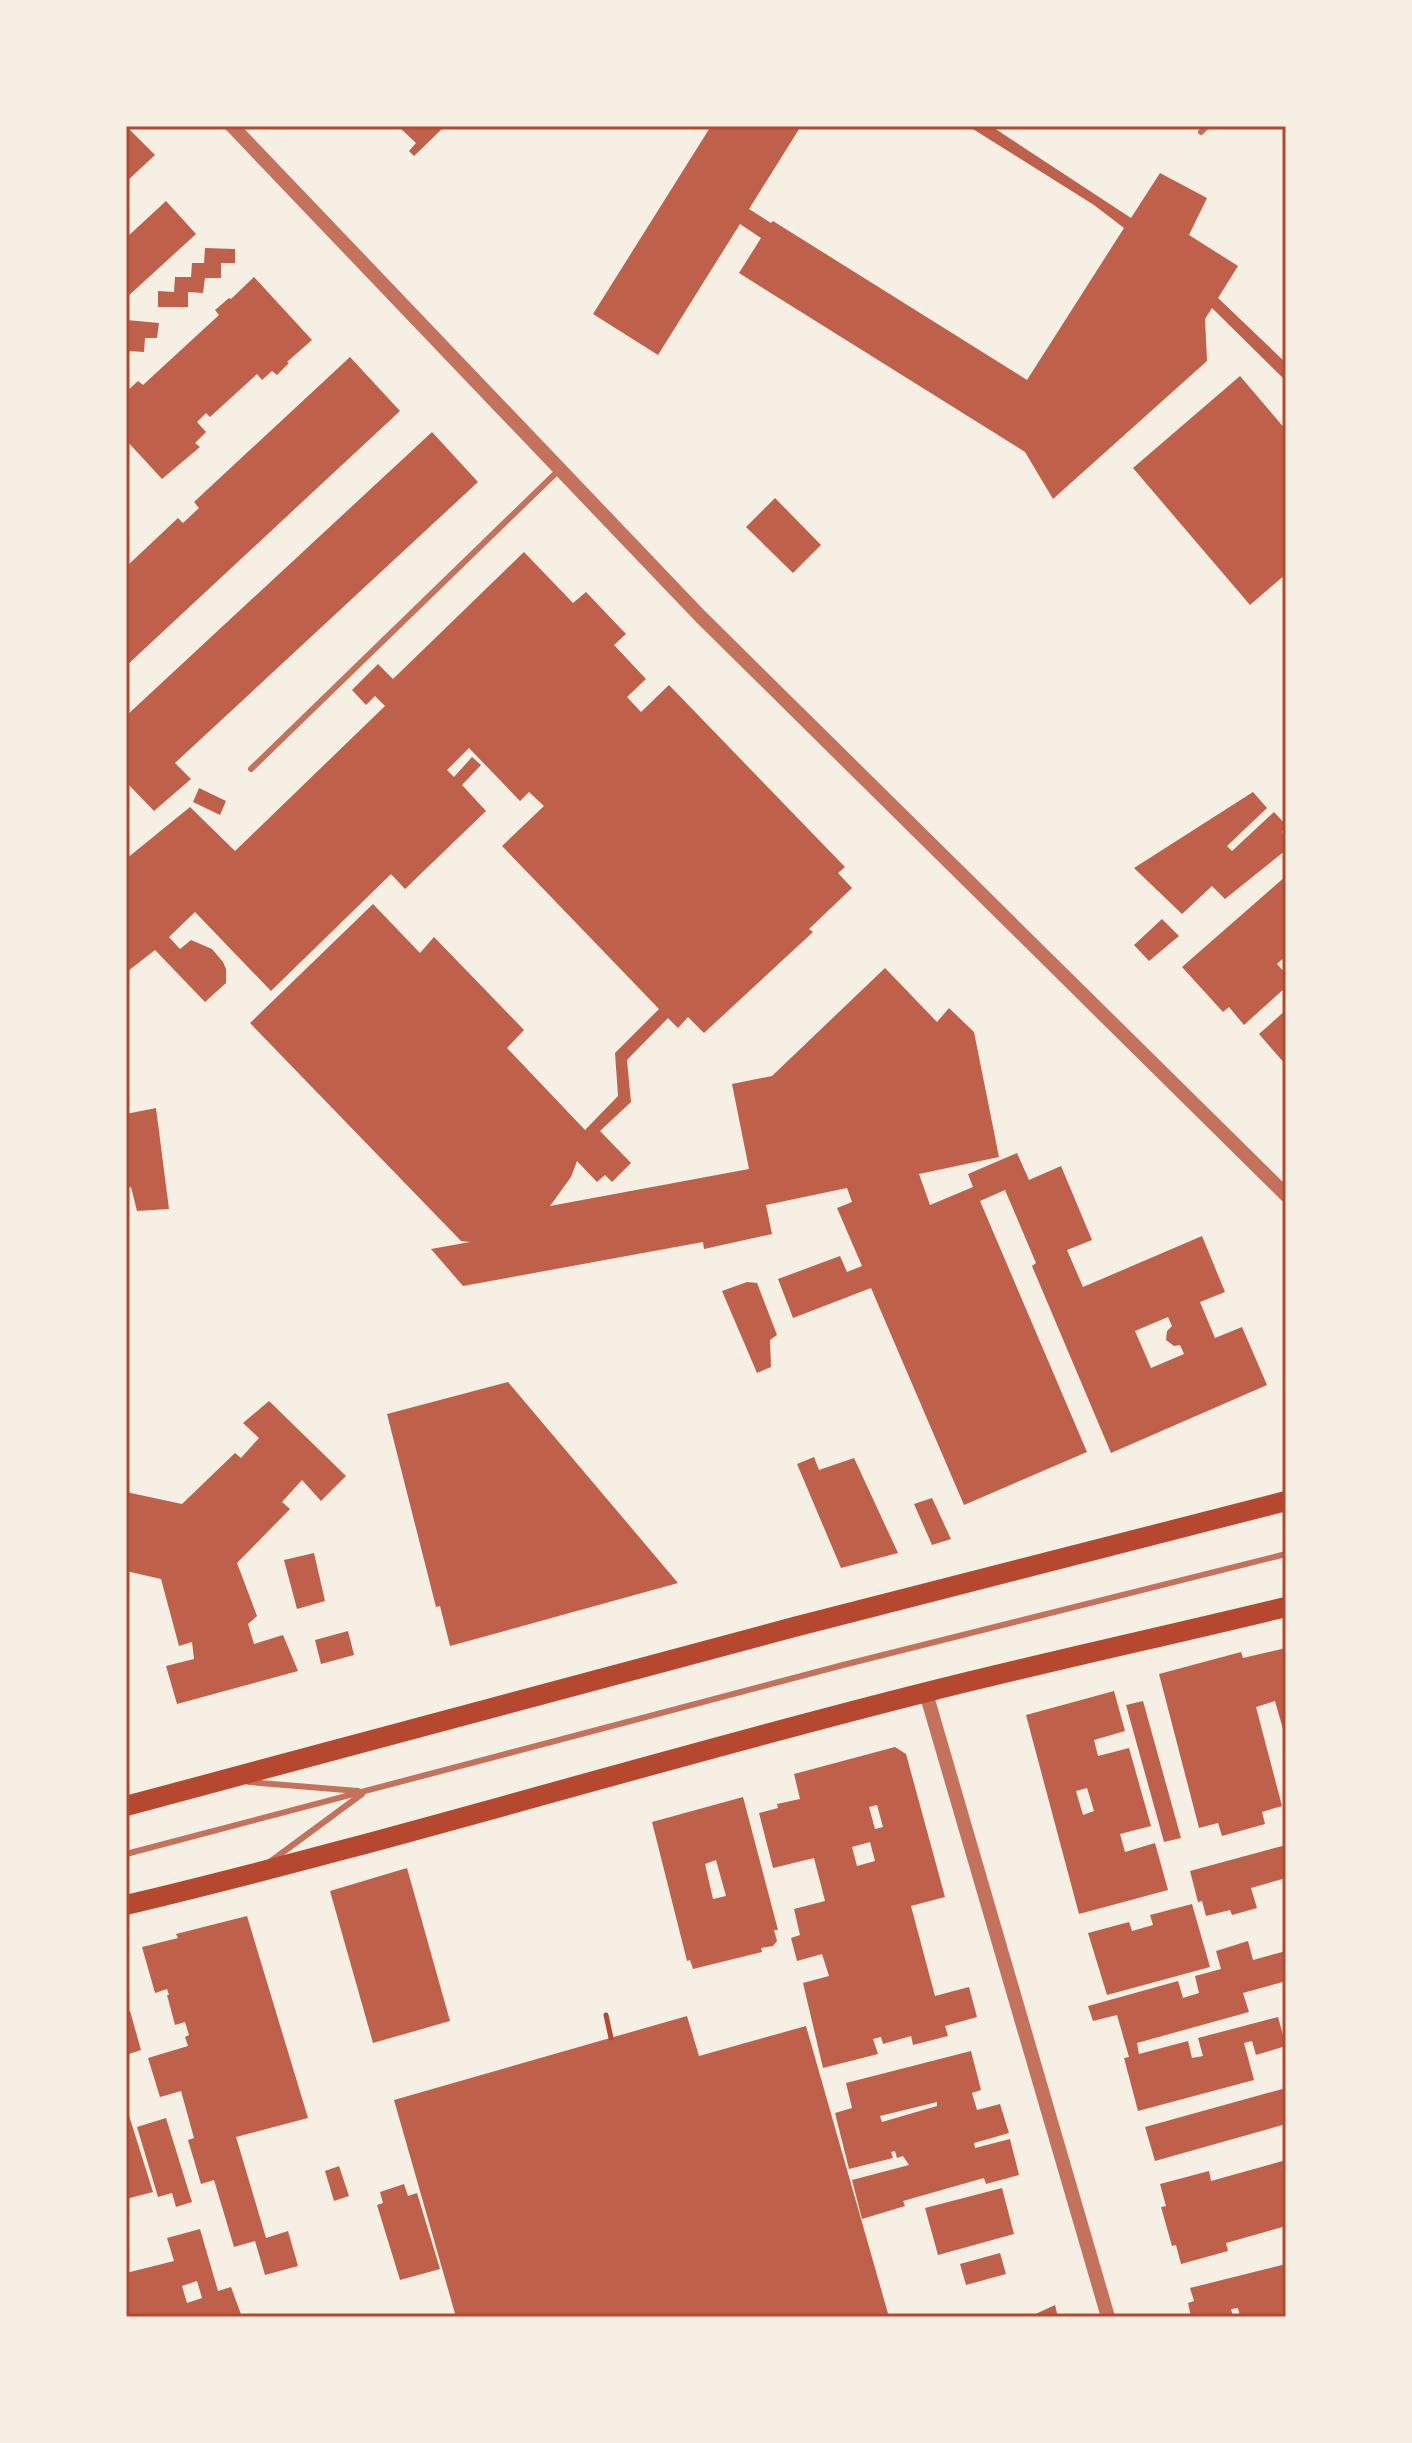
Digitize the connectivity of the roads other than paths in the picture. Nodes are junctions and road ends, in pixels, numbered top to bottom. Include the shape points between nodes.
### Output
1 (232, 126) edge
2 (1207, 126) edge
3 (1201, 132) dead end
4 (560, 469) junction
5 (251, 769) dead end
6 (1286, 1195) edge
7 (1286, 1501) edge
8 (1286, 1554) edge
9 (1286, 1607) edge
10 (926, 1693) junction
11 (229, 1780) junction
12 (365, 1792) junction
13 (126, 1806) edge
14 (126, 1854) edge
15 (252, 1875) junction
16 (126, 1905) edge
17 (1108, 2317) edge

1 - 4 street
2 - 3 lane
4 - 5 lane
4 - 6 street via 700,616
7 - 11 main road
8 - 12 lane
9 - 10 main road
10 - 15 main road
10 - 17 street
11 - 12 lane
11 - 13 main road
12 - 14 lane
12 - 15 lane
15 - 16 main road

